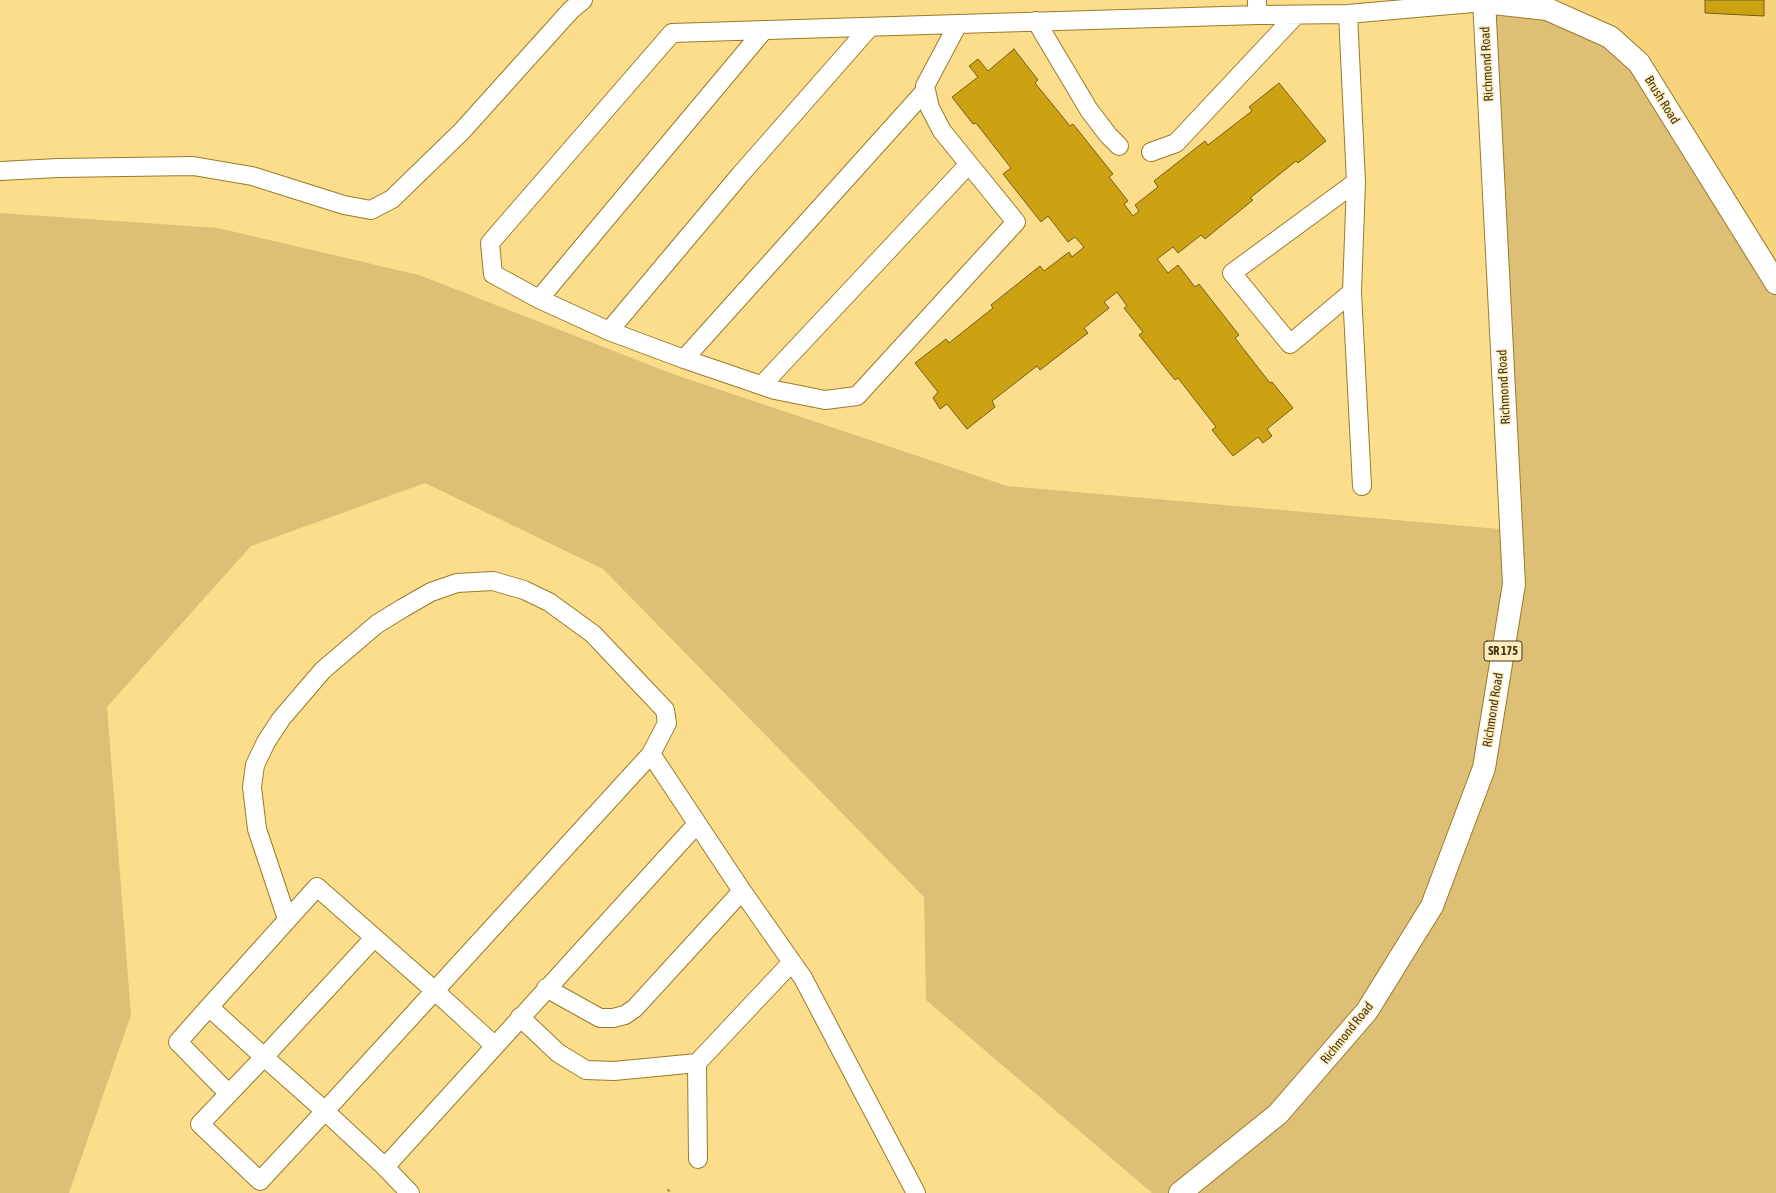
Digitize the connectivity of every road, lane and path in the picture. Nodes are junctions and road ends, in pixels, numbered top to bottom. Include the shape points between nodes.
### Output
1 (583, 0) edge
2 (1484, 1) edge
3 (1257, 8) edge
4 (1348, 14) junction
5 (1296, 15) junction
6 (1036, 21) junction
7 (958, 24) junction
8 (870, 27) junction
9 (764, 30) junction
10 (926, 90) junction
11 (1119, 146) dead end
12 (1151, 152) dead end
13 (969, 164) junction
14 (0, 171) edge
15 (1356, 182) junction
16 (1776, 283) edge
17 (1352, 292) junction
18 (539, 299) junction
19 (609, 331) junction
20 (684, 359) junction
21 (762, 385) junction
22 (1362, 486) dead end
23 (651, 754) junction
24 (697, 824) junction
25 (742, 891) junction
26 (287, 919) junction
27 (374, 938) junction
28 (792, 962) junction
29 (546, 988) junction
30 (435, 991) junction
31 (209, 1007) junction
32 (520, 1016) junction
33 (495, 1046) junction
34 (264, 1057) junction
35 (698, 1062) junction
36 (229, 1094) junction
37 (325, 1111) junction
38 (698, 1159) dead end
39 (385, 1167) junction
40 (668, 1189) dead end
41 (410, 1193) edge
42 (670, 1193) edge
43 (916, 1193) edge
44 (1180, 1193) edge

1 - 14 lane via 571,10 462,132 392,199 371,210 252,176 193,166
2 - 4 lane
2 - 16 main road, Brush Road via 1547,9 1610,37 1639,63
2 - 44 main road, Richmond Road / SR 175 via 1514,584 1484,768 1432,906 1367,1011 1278,1114
3 - 5 lane
3 - 6 lane
4 - 5 lane
4 - 15 lane
5 - 12 lane via 1176,143
6 - 7 lane
6 - 11 lane via 1089,110
7 - 8 lane
7 - 10 lane via 925,86
8 - 9 lane
8 - 19 lane via 740,175
9 - 18 lane
9 - 18 lane via 672,33 490,243 493,274
10 - 13 lane via 930,108 942,131
10 - 20 lane
13 - 21 lane
13 - 21 lane via 1016,222 857,396 825,400
15 - 17 lane
15 - 17 lane via 1232,273 1290,344
17 - 22 lane
18 - 19 lane
19 - 20 lane
20 - 21 lane
23 - 24 lane
23 - 26 lane via 667,723 665,710 593,634 549,602 524,590 494,581 457,582 431,592 376,624 323,670 281,719 255,765 252,787 257,829
23 - 30 lane
24 - 25 lane
24 - 29 lane
25 - 28 lane
25 - 29 lane via 635,1008 625,1015 600,1018
26 - 27 lane via 317,887
26 - 31 lane
27 - 30 lane
27 - 34 lane
28 - 35 lane
28 - 43 lane via 803,978
29 - 32 lane
30 - 33 lane
30 - 37 lane
31 - 34 lane
31 - 36 lane via 178,1042
32 - 33 lane
32 - 35 lane via 558,1053 586,1070 614,1071
33 - 39 lane
34 - 36 lane
34 - 37 lane
35 - 38 lane
36 - 37 lane via 200,1124 260,1181
37 - 39 lane
39 - 41 lane
40 - 42 path

